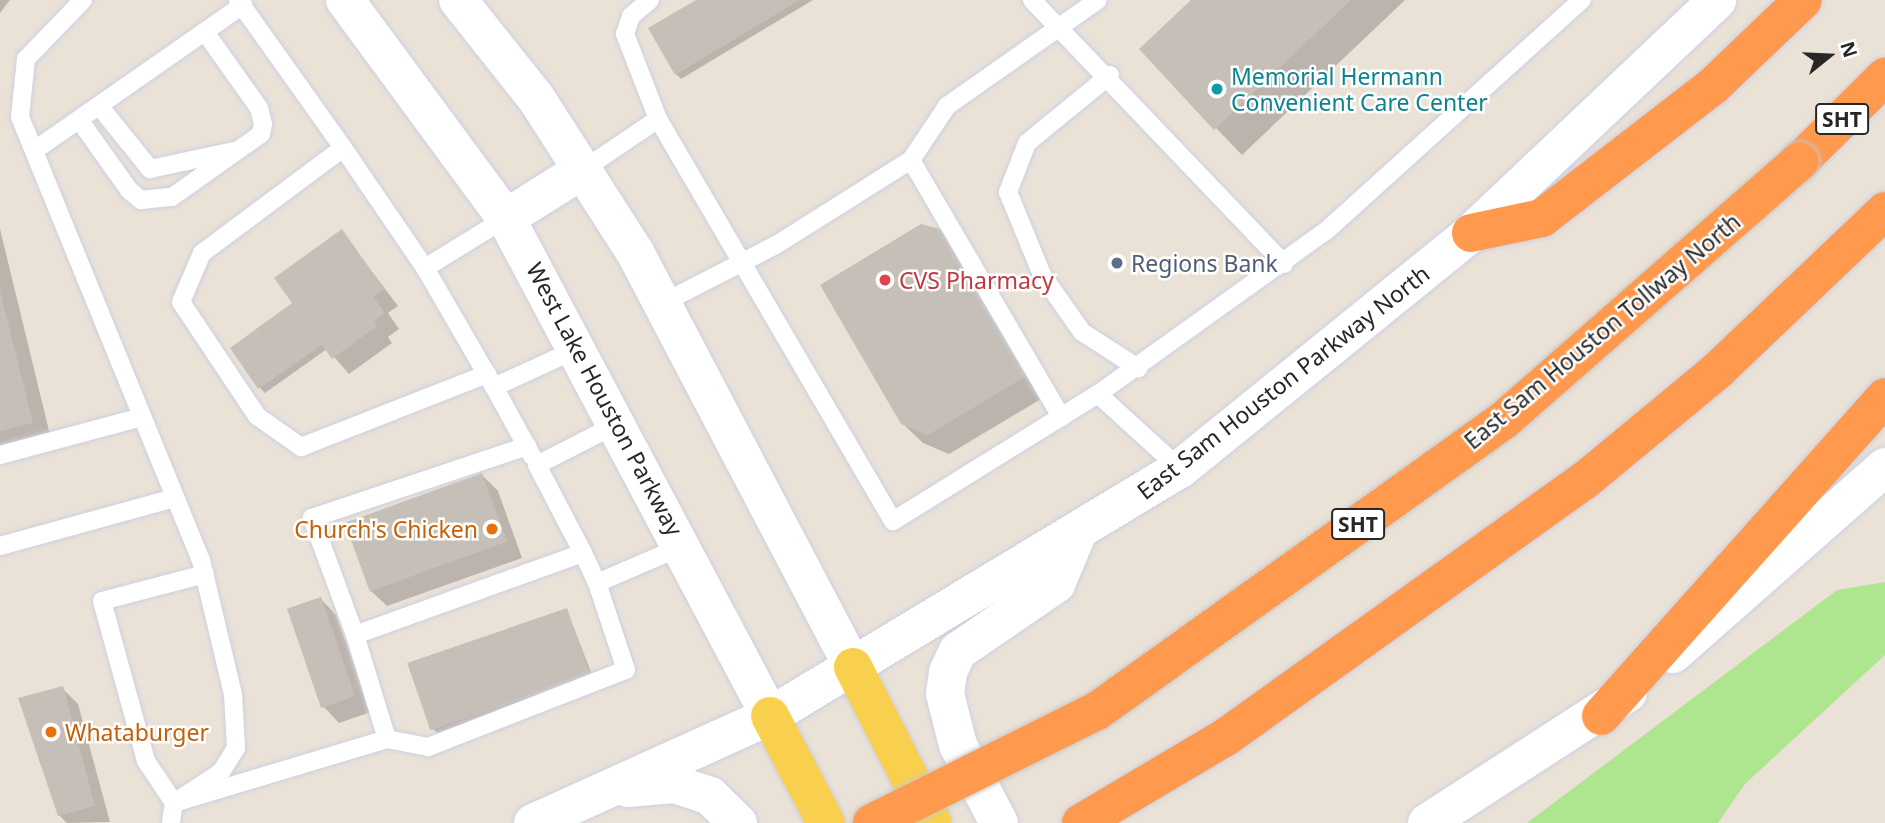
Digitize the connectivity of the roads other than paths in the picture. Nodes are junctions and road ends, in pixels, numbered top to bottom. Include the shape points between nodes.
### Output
1 (83, 0) edge
2 (345, 0) edge
3 (458, 0) edge
4 (650, 0) edge
5 (1032, 0) edge
6 (1098, 0) edge
7 (1582, 0) edge
8 (1717, 0) edge
9 (1803, 0) edge
10 (240, 3) edge
11 (1064, 26) junction
12 (205, 32) junction
13 (1110, 75) junction
14 (1885, 77) edge
15 (100, 107) junction
16 (658, 119) junction
17 (80, 121) junction
18 (343, 148) junction
19 (35, 150) junction
20 (236, 151) junction
21 (911, 160) junction
22 (583, 169) junction
23 (506, 218) junction
24 (1874, 222) edge
25 (1471, 233) junction
26 (740, 261) junction
27 (1284, 264) junction
28 (425, 268) junction
29 (661, 304) junction
30 (580, 347) junction
31 (1138, 368) junction
32 (490, 381) junction
33 (1098, 394) junction
34 (1885, 397) edge
35 (142, 417) junction
36 (1061, 417) junction
37 (620, 423) junction
38 (527, 446) junction
39 (0, 455) edge
40 (537, 465) junction
41 (1885, 467) edge
42 (1180, 468) junction
43 (174, 498) junction
44 (1078, 532) junction
45 (0, 546) edge
46 (683, 546) junction
47 (583, 553) junction
48 (205, 574) junction
49 (597, 583) junction
50 (355, 635) junction
51 (853, 667) junction
52 (771, 716) junction
53 (1601, 716) junction
54 (387, 738) junction
55 (605, 790) junction
56 (174, 803) junction
57 (171, 823) edge
58 (533, 823) edge
59 (738, 823) edge
60 (826, 823) edge
61 (872, 823) edge
62 (933, 823) edge
63 (999, 823) edge
64 (1081, 823) edge
65 (1427, 823) edge

1 - 19 lane via 26,59 20,117
2 - 23 main road, West Lake Houston Parkway
3 - 22 main road
4 - 16 lane via 631,16 625,34
5 - 11 lane
6 - 11 lane
7 - 27 lane via 1405,165
8 - 25 main road, East Sam Houston Parkway North
9 - 25 highway via 1713,86 1542,218
10 - 12 lane
10 - 18 lane
11 - 13 lane
11 - 21 lane via 947,106
12 - 15 lane
12 - 20 lane via 262,117 261,134
13 - 27 lane
13 - 31 lane via 1027,143 1008,192 1042,275 1082,332
14 - 61 highway, East Sam Houston Tollway North / SHT, bridge via 1800,161 1504,420 1097,711
15 - 17 lane
15 - 20 lane via 150,169 166,170 199,153
16 - 22 lane
16 - 26 lane
17 - 19 lane
17 - 20 lane via 141,200 172,197
18 - 28 lane
18 - 32 lane via 202,253 181,302 257,416 301,447
19 - 35 lane
21 - 26 lane
21 - 36 lane
22 - 23 main road
22 - 29 main road
23 - 28 lane
23 - 30 main road, West Lake Houston Parkway
24 - 64 highway via 1717,371 1584,481 1226,737
25 - 42 main road, East Sam Houston Parkway North
26 - 29 lane
26 - 36 lane via 893,521
27 - 31 lane
28 - 32 lane
29 - 51 main road
30 - 32 lane
30 - 37 main road, West Lake Houston Parkway
31 - 33 lane
32 - 38 lane
33 - 36 lane
33 - 42 lane
34 - 53 highway
35 - 39 lane
35 - 43 lane
37 - 40 lane
37 - 46 main road, West Lake Houston Parkway
38 - 40 lane
38 - 50 lane via 312,518
40 - 47 lane
41 - 53 main road
42 - 44 main road, East Sam Houston Parkway North
43 - 45 lane
43 - 48 lane
44 - 51 main road, East Sam Houston Parkway North
44 - 63 main road via 1056,584 958,651 948,672 945,694 958,745
46 - 49 lane
46 - 52 main road, West Lake Houston Parkway
47 - 49 lane
47 - 50 lane
48 - 56 lane via 233,694 236,748 221,772
48 - 56 lane via 102,601 146,761
49 - 54 lane via 626,670 428,747
50 - 54 lane
51 - 52 main road, East Sam Houston Parkway North
51 - 62 main road
52 - 55 main road, East Sam Houston Parkway North
52 - 60 main road, West Lake Houston Parkway
53 - 65 main road
54 - 56 lane
55 - 58 main road, East Sam Houston Parkway North
55 - 59 main road via 674,784 710,796
56 - 57 lane

